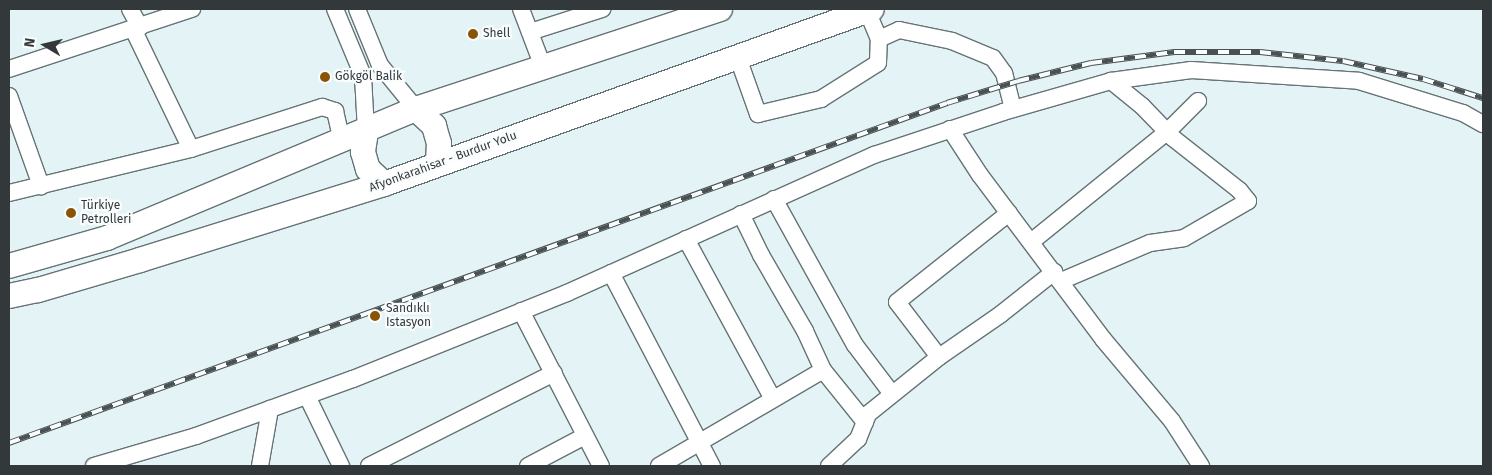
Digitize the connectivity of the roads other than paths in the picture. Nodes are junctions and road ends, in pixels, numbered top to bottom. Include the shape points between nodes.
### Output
1 (130, 9) edge
2 (192, 9) edge
3 (335, 9) edge
4 (356, 9) edge
5 (521, 9) edge
6 (602, 9) edge
7 (720, 9) edge
8 (869, 10) edge
9 (137, 28) junction
10 (530, 32) junction
11 (879, 39) junction
12 (543, 67) junction
13 (9, 69) edge
14 (742, 69) dead end
15 (1111, 81) junction
16 (9, 96) edge
17 (1198, 101) dead end
18 (1013, 109) junction
19 (416, 110) junction
20 (1483, 124) edge
21 (950, 129) junction
22 (366, 132) junction
23 (1167, 132) junction
24 (342, 141) junction
25 (191, 149) junction
26 (438, 164) junction
27 (384, 184) junction
28 (41, 186) junction
29 (9, 193) edge
30 (774, 199) junction
31 (1009, 213) junction
32 (741, 214) junction
33 (686, 238) junction
34 (1032, 242) junction
35 (9, 266) edge
36 (611, 273) junction
37 (1057, 276) junction
38 (9, 296) edge
39 (521, 312) junction
40 (939, 357) junction
41 (823, 370) junction
42 (554, 373) junction
43 (892, 394) junction
44 (307, 396) junction
45 (773, 399) junction
46 (270, 409) junction
47 (865, 422) junction
48 (586, 436) junction
49 (699, 443) junction
50 (94, 466) edge
51 (260, 466) edge
52 (341, 466) edge
53 (369, 466) edge
54 (528, 466) edge
55 (601, 466) edge
56 (659, 466) edge
57 (712, 466) edge
58 (829, 466) edge
59 (1202, 466) edge

1 - 9 street
2 - 9 street
3 - 22 street via 363,76
4 - 19 street via 380,65
5 - 10 street
6 - 10 street
7 - 12 highway
8 - 11 street
8 - 26 highway, Afyonkarahisar - Burdur Yolu
9 - 13 street
9 - 25 street
10 - 12 street
11 - 14 street via 878,63 821,99 783,109 758,114
11 - 18 street via 899,30 952,41 993,58 1004,73
12 - 19 highway
15 - 18 street
15 - 20 street via 1191,70 1359,81 1463,113
15 - 23 street
16 - 28 street
17 - 23 street
18 - 21 street
19 - 22 highway
19 - 26 highway via 434,126 439,143
21 - 30 street via 874,154
21 - 31 street
22 - 24 highway
22 - 27 highway via 364,152 368,169
23 - 34 street
23 - 37 street via 1248,200 1184,238 1150,243
24 - 25 street via 335,111 322,107
24 - 35 highway via 106,238
25 - 28 street
26 - 27 highway, Afyonkarahisar - Burdur Yolu
27 - 38 highway, Afyonkarahisar - Burdur Yolu via 140,260
28 - 29 street
30 - 32 street
30 - 43 street via 855,344
31 - 34 street
31 - 40 street via 897,302
32 - 33 street
32 - 41 street
33 - 36 street
33 - 45 street
34 - 37 street
36 - 39 street
36 - 49 street
37 - 40 street
37 - 59 street via 1103,339 1172,421
39 - 42 street
39 - 44 street
40 - 43 street
41 - 45 street
41 - 47 street
42 - 48 street
42 - 53 street
43 - 47 street via 868,414
44 - 46 street
44 - 52 street
45 - 49 street
46 - 50 street via 196,436
46 - 51 street
47 - 58 street via 858,438
48 - 54 street
48 - 55 street
49 - 56 street
49 - 57 street

